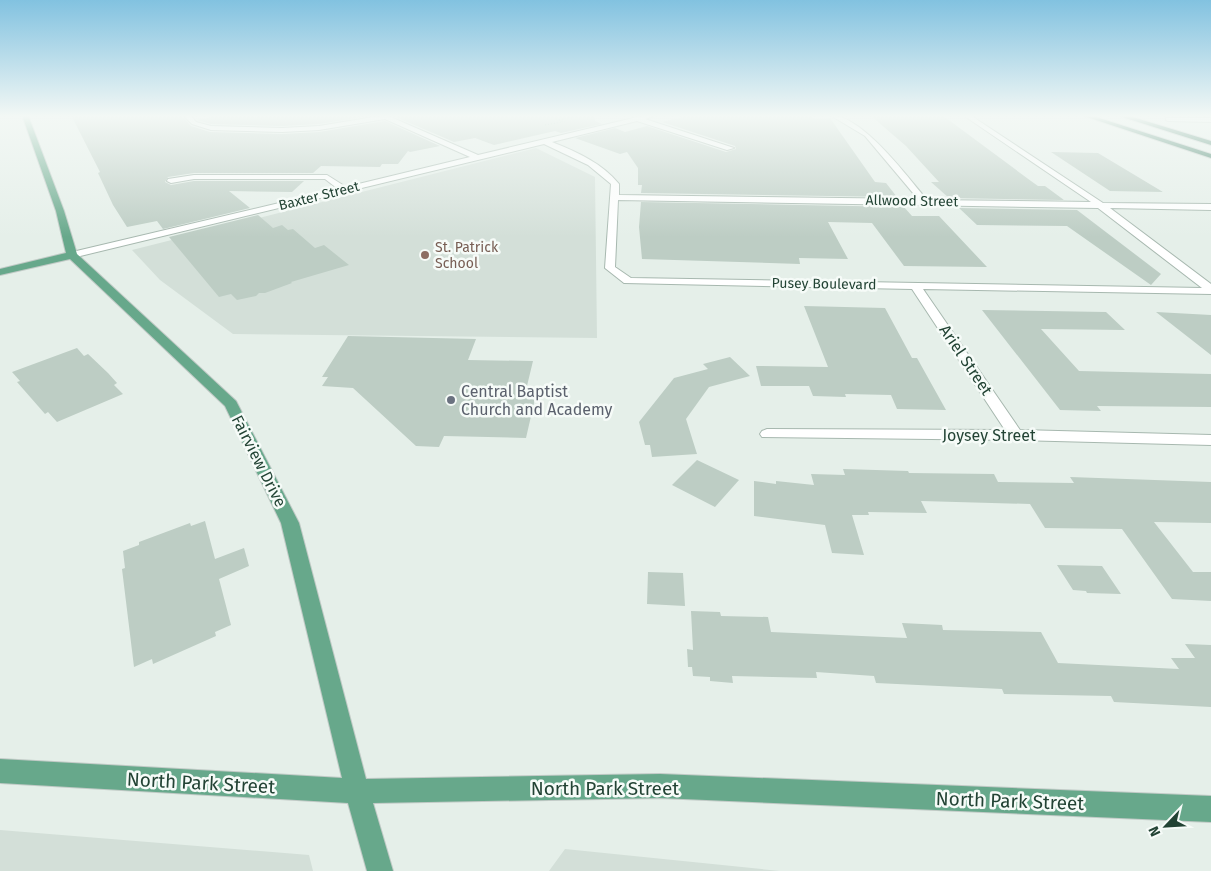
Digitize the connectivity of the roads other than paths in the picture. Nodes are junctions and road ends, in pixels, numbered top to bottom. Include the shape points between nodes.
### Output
1 (40, 156) edge
2 (474, 156) edge
3 (488, 156) edge
4 (581, 156) edge
5 (885, 156) edge
6 (1027, 156) edge
7 (479, 158) junction
8 (171, 180) dead end
9 (345, 190) junction
10 (614, 197) junction
11 (924, 201) junction
12 (1099, 204) junction
13 (1211, 207) edge
14 (72, 255) junction
15 (0, 272) edge
16 (916, 286) junction
17 (1211, 290) edge
18 (766, 434) dead end
19 (1016, 435) junction
20 (1211, 440) edge
21 (0, 771) edge
22 (357, 791) junction
23 (1211, 809) edge
24 (380, 871) edge

1 - 14 main road
2 - 7 street
3 - 7 street, Baxter Street
4 - 10 street, Pusey Boulevard via 595,164 615,184
5 - 11 street
6 - 12 street, Pusey Boulevard
7 - 9 street, Baxter Street
8 - 9 street via 194,177 327,178
9 - 14 street, Baxter Street
10 - 11 street, Allwood Street
10 - 16 street, Pusey Boulevard via 610,268 628,281
11 - 12 street, Allwood Street
12 - 13 street, Allwood Street
12 - 17 street, Pusey Boulevard
14 - 15 main road
14 - 22 main road, Fairview Drive via 231,404 290,523
16 - 17 street, Pusey Boulevard
16 - 19 street, Ariel Street
18 - 19 street, Joysey Street
19 - 20 street, Joysey Street
21 - 22 main road, North Park Street
22 - 23 main road, North Park Street via 660,786
22 - 24 main road, Fairview Drive

